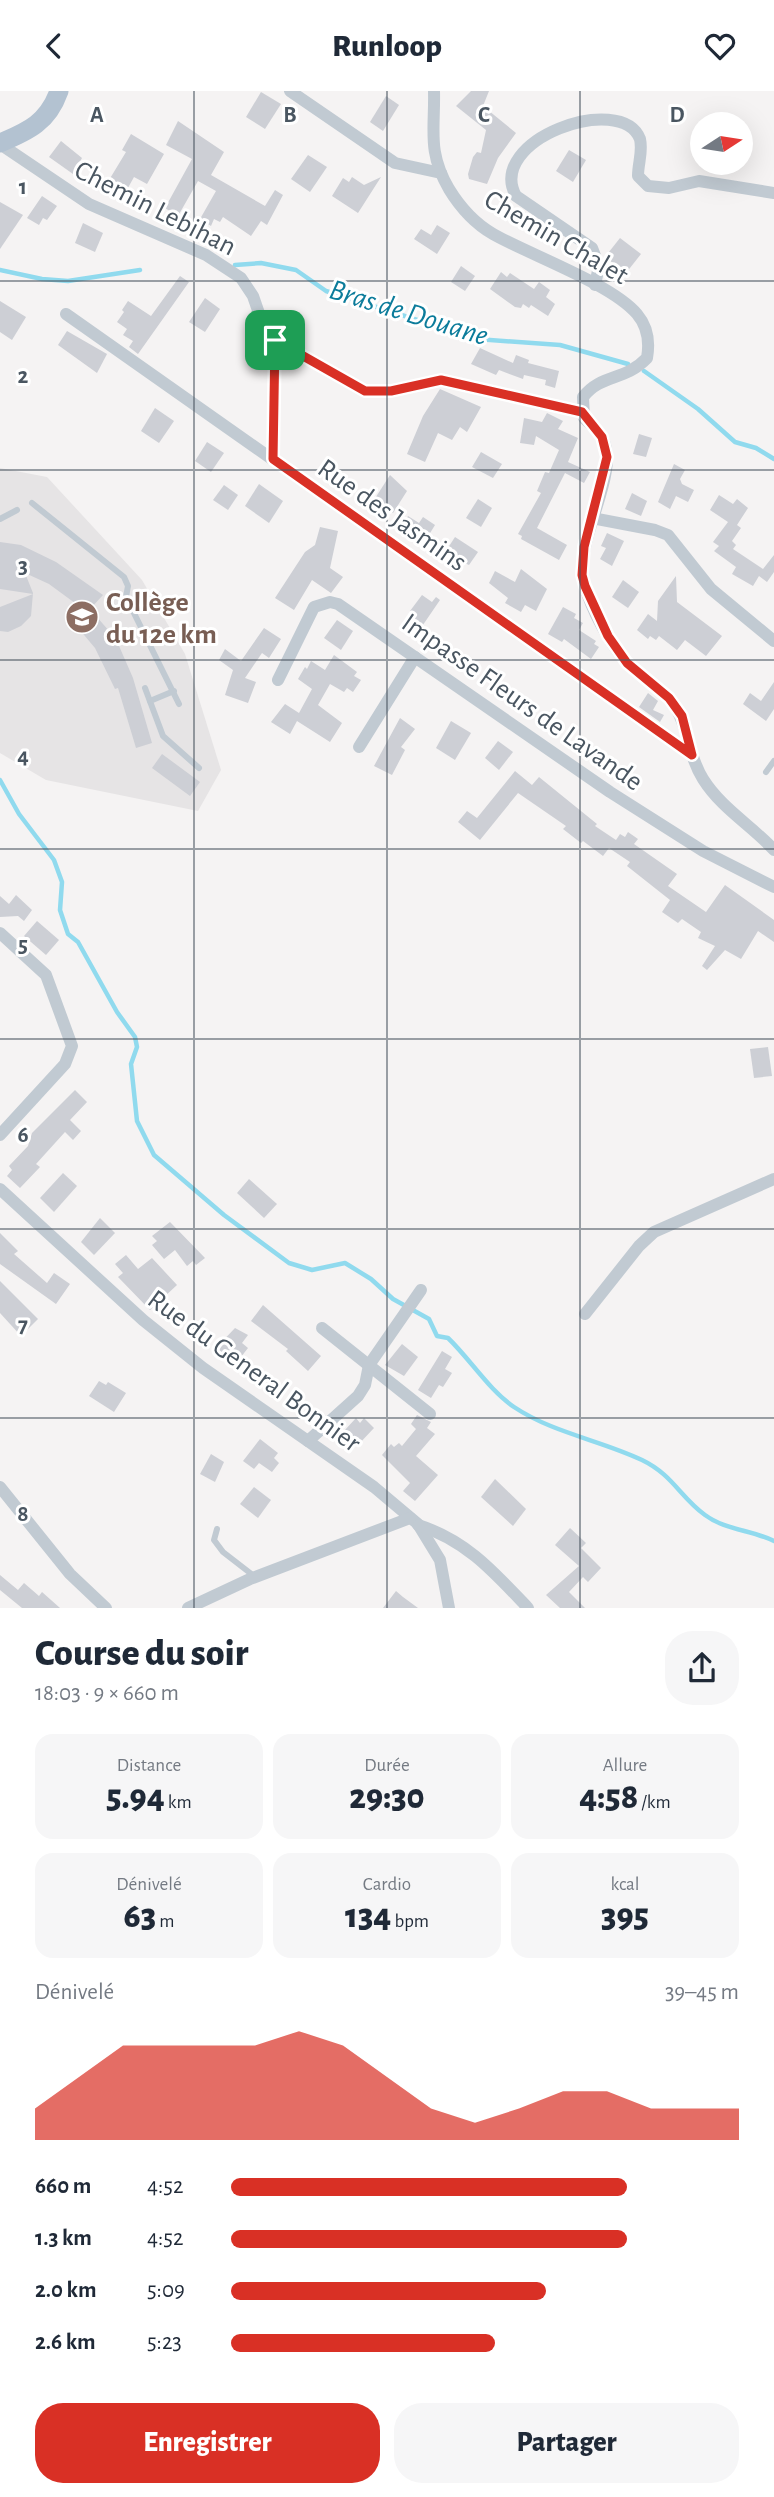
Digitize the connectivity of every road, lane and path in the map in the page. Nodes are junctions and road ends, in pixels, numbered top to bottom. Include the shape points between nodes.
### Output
1 (59, 91) edge
2 (290, 91) edge
3 (433, 91) edge
4 (628, 110) dead end
5 (540, 125) dead end
6 (0, 143) edge
7 (441, 173) junction
8 (774, 193) edge
9 (595, 285) junction
10 (66, 314) dead end
11 (275, 340) junction
12 (582, 412) junction
13 (273, 459) junction
14 (32, 503) dead end
15 (17, 510) dead end
16 (592, 518) junction
17 (0, 519) edge
18 (774, 641) edge
19 (415, 657) junction
20 (278, 680) dead end
21 (145, 688) dead end
22 (174, 691) junction
23 (150, 701) junction
24 (180, 704) dead end
25 (359, 747) dead end
26 (692, 755) junction
27 (774, 761) edge
28 (199, 768) dead end
29 (766, 772) dead end
30 (774, 850) edge
31 (774, 887) edge
32 (0, 933) edge
33 (0, 1135) edge
34 (774, 1179) edge
35 (0, 1189) edge
36 (418, 1295) dead end
37 (585, 1314) dead end
38 (322, 1328) dead end
39 (369, 1365) junction
40 (430, 1414) dead end
41 (308, 1441) junction
42 (0, 1487) edge
43 (414, 1521) junction
44 (217, 1529) dead end
45 (256, 1577) junction
46 (106, 1608) edge
47 (188, 1608) edge
48 (449, 1608) edge
49 (528, 1608) edge

1 - 6 main road via 43,121
2 - 7 street via 395,163
3 - 7 street, Chemin Chalet via 431,135
4 - 8 street via 640,141 638,176 643,184 669,188 699,181
5 - 9 street via 515,157 510,184 516,196 592,249 599,266
6 - 11 street, Chemin Lebihan via 89,204 206,255 241,278
7 - 9 street, Chemin Chalet via 466,214 491,233
9 - 12 street, Chemin Chalet via 622,299 637,314 647,330 649,345 647,358 634,372 590,388 583,397
10 - 13 street, Rue des Jasmins
11 - 12 street via 365,391 391,391 441,380
11 - 13 path
12 - 16 street via 602,437 607,457
13 - 26 street, Rue des Jasmins
14 - 22 lane via 124,577 126,597
15 - 17 lane
16 - 18 street via 668,535 711,589
16 - 26 street via 584,547 585,586 608,636 627,663 669,698 682,716
19 - 20 street, Impasse Fleurs de Lavande via 330,602 314,607
19 - 25 street
19 - 31 street, Impasse Fleurs de Lavande via 610,792 703,851
21 - 23 lane
22 - 23 lane
22 - 24 lane
23 - 28 lane via 163,736
26 - 30 street via 702,778 726,809
27 - 29 lane
32 - 33 street via 46,975 72,1046 65,1064
34 - 37 street via 654,1232
35 - 41 street, Rue du General Bonnier via 143,1321
36 - 39 street
38 - 39 street
39 - 40 street
39 - 41 street via 358,1396
41 - 43 street, Rue du General Bonnier
42 - 46 street via 70,1574
43 - 45 street
43 - 48 street, Rue du General Bonnier via 440,1560
43 - 49 street via 480,1557
44 - 45 lane via 214,1540 223,1552
45 - 47 street

